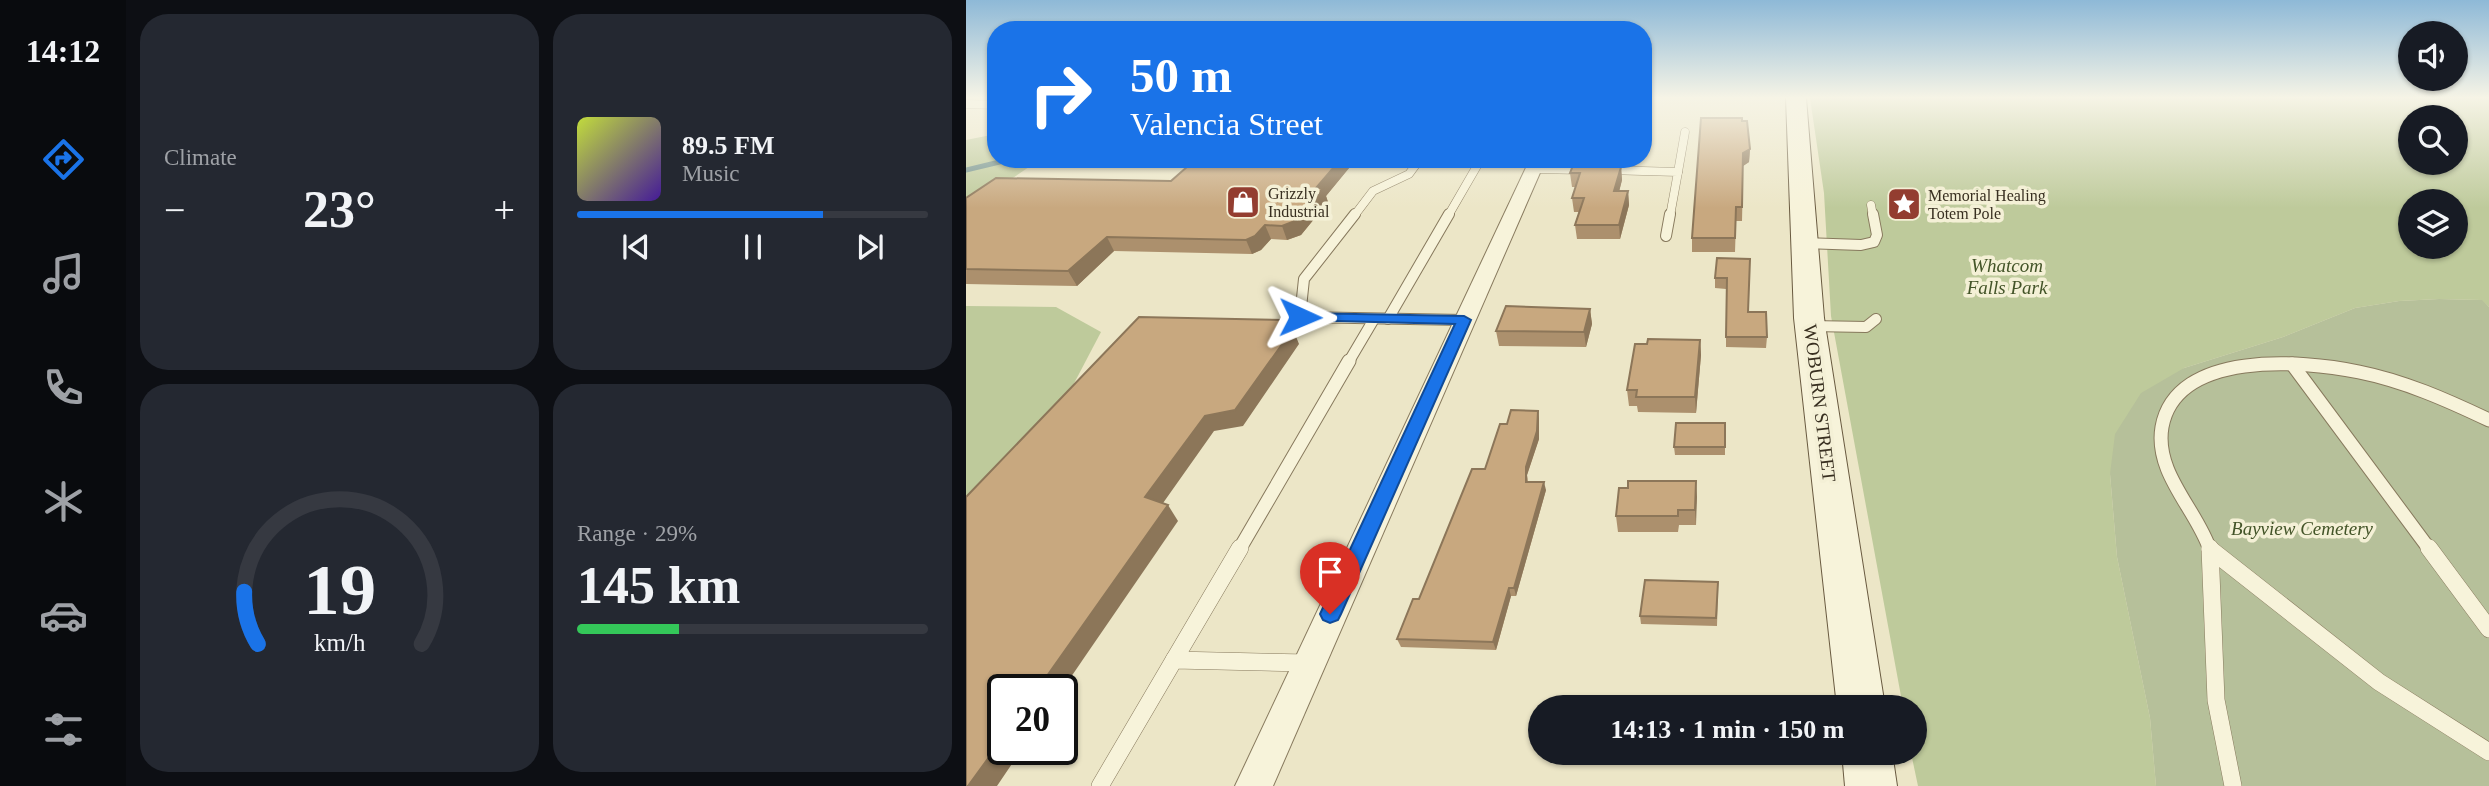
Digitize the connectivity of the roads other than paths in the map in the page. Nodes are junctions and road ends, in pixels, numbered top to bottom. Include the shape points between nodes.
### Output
1 (1685, 135) edge
2 (1798, 135) edge
3 (1413, 168) edge
4 (1474, 168) edge
5 (1533, 168) edge
6 (1606, 168) edge
7 (1678, 172) junction
8 (1871, 205) dead end
9 (1666, 236) dead end
10 (1804, 243) junction
11 (1381, 319) junction
12 (1876, 319) dead end
13 (1464, 320) junction
14 (1810, 326) junction
15 (2292, 364) junction
16 (2489, 420) edge
17 (2210, 548) junction
18 (2489, 629) edge
19 (1174, 660) junction
20 (1308, 663) junction
21 (1859, 695) edge
22 (2489, 752) edge
23 (1869, 765) edge
24 (1100, 786) edge
25 (1254, 786) edge
26 (1871, 786) edge
27 (2233, 786) edge

1 - 7 lane
2 - 10 street, WOBURN STREET
3 - 11 lane via 1373,191 1304,279 1300,317
4 - 11 lane
5 - 13 street
6 - 7 lane
7 - 9 lane
8 - 10 lane via 1877,235 1874,242
10 - 14 street, WOBURN STREET
11 - 13 lane
11 - 19 lane
12 - 14 lane via 1867,327
13 - 20 street
14 - 21 street, WOBURN STREET
15 - 16 lane via 2335,367 2384,378
15 - 17 lane via 2205,375 2177,393 2168,407 2162,427 2163,450
15 - 18 lane
17 - 22 lane via 2354,666 2402,701
17 - 27 lane via 2220,727
19 - 20 lane
19 - 24 lane
20 - 25 street
23 - 26 street

